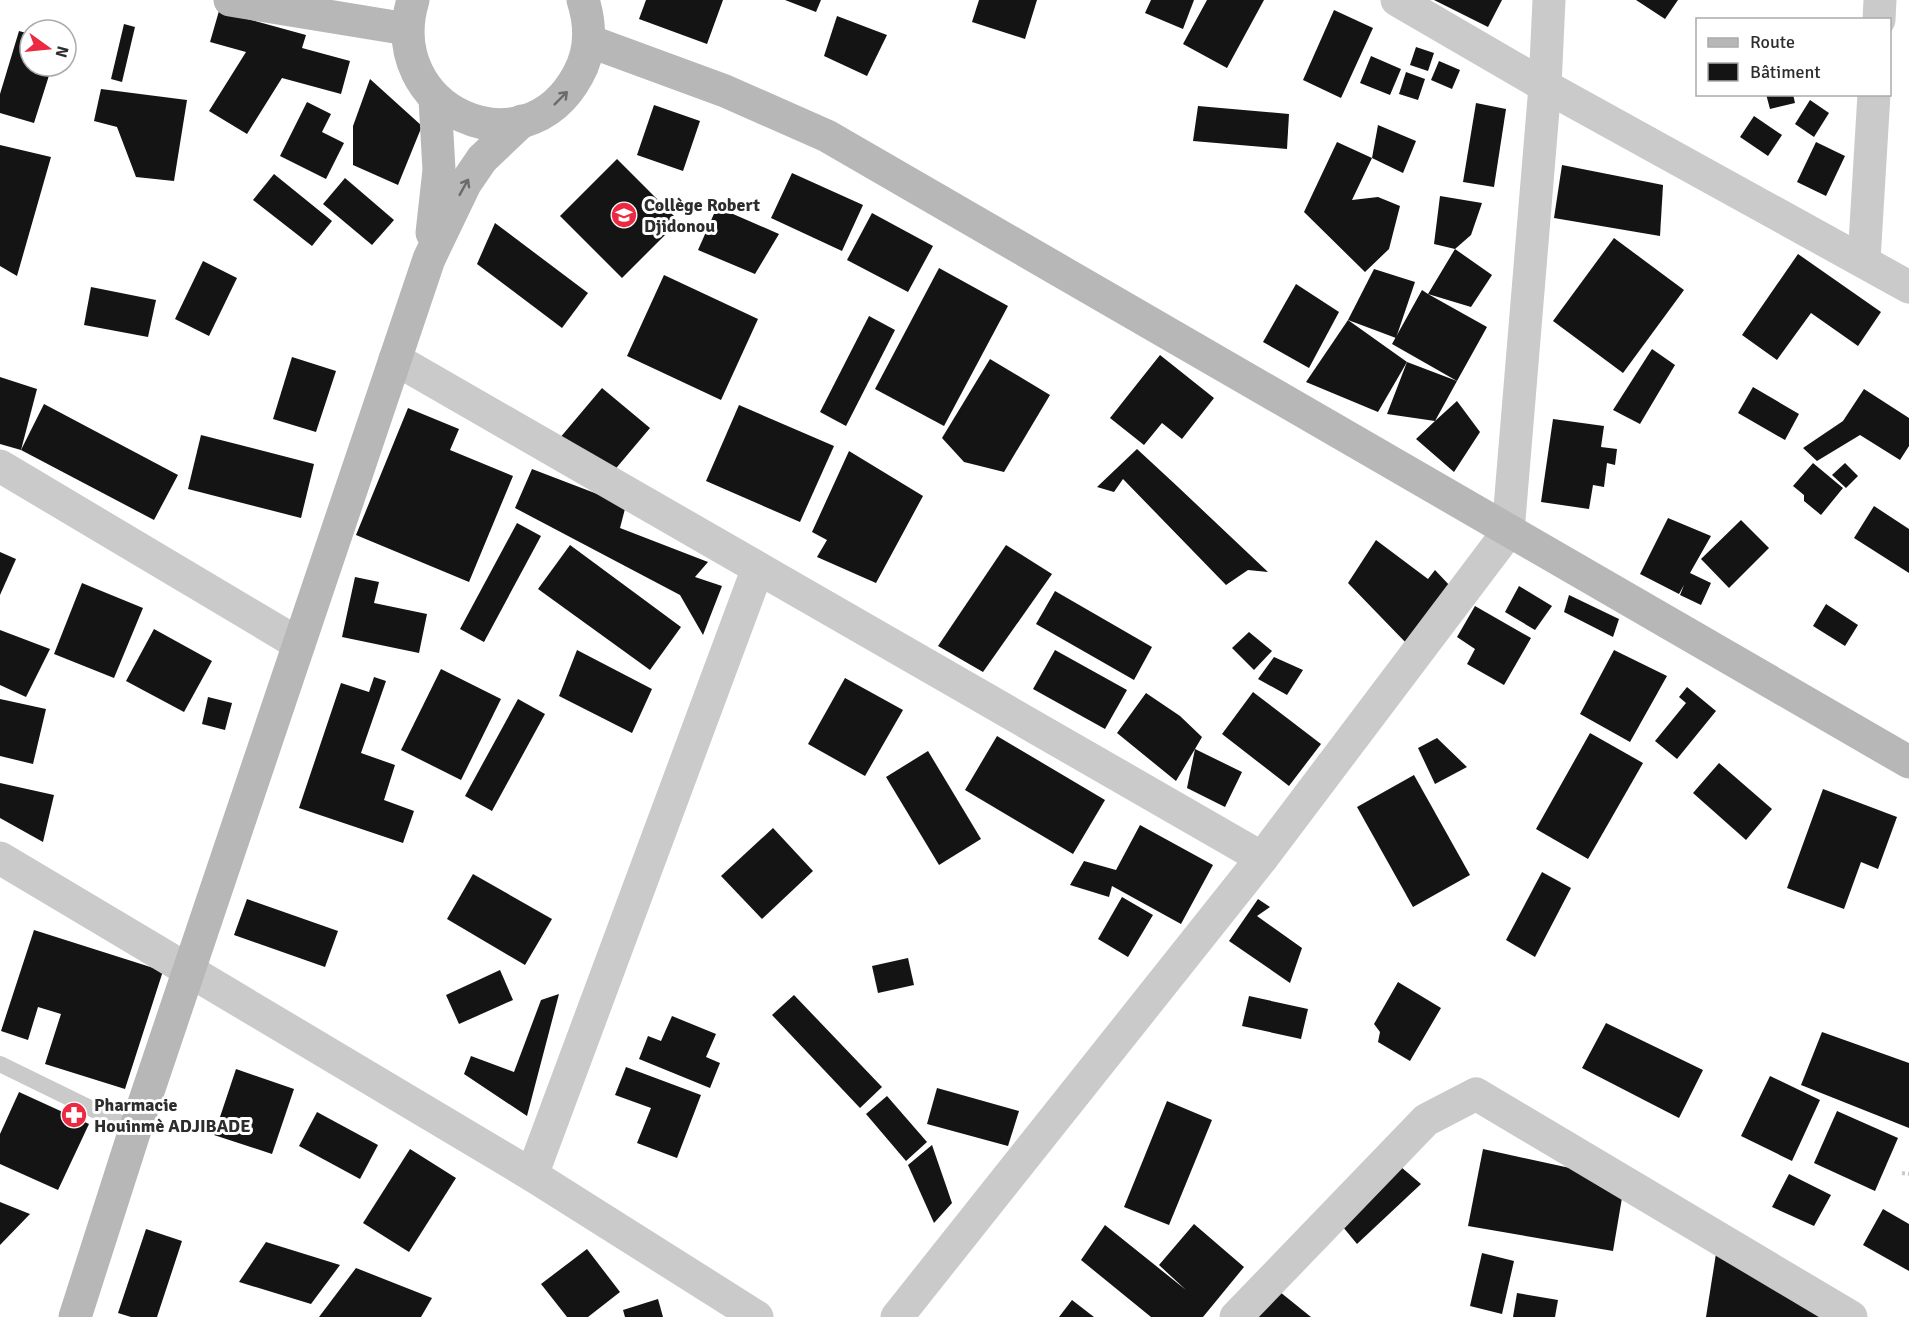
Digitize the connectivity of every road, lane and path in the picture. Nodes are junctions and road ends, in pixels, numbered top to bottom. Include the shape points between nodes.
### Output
1 (230, 0) edge
2 (583, 0) edge
3 (1397, 0) edge
4 (1549, 0) edge
5 (1880, 0) edge
6 (410, 14) edge
7 (1879, 18) edge
8 (589, 41) junction
9 (1545, 86) junction
10 (1874, 96) edge
11 (435, 99) junction
12 (522, 121) junction
13 (429, 259) junction
14 (1864, 260) junction
15 (1909, 287) edge
16 (395, 359) junction
17 (0, 466) edge
18 (1508, 532) junction
19 (758, 568) junction
20 (298, 644) junction
21 (1909, 762) edge
22 (0, 858) edge
23 (1262, 858) junction
24 (189, 971) junction
25 (0, 1064) edge
26 (135, 1130) junction
27 (1902, 1173) dead end
28 (1909, 1174) edge
29 (532, 1175) junction
30 (75, 1317) edge
31 (757, 1317) edge
32 (897, 1317) edge
33 (1236, 1317) edge
34 (1851, 1317) edge

1 - 6 main road
2 - 8 main road
3 - 9 street
4 - 9 street
5 - 7 street
6 - 11 main road via 414,67
12 -> 8 main road via 547,110 567,92 582,68
8 - 18 main road via 724,91 827,136
9 - 14 street
9 - 18 street
10 - 14 street
11 - 12 main road via 476,122
11 - 13 main road via 439,170
13 -> 12 main road via 476,167
13 - 16 main road
14 - 15 street
16 - 19 street
16 - 20 main road
17 - 20 street
18 - 21 main road
18 - 23 street
19 - 23 street
19 - 29 street
20 - 24 main road
22 - 24 street
23 - 32 street
24 - 26 main road
24 - 29 street
25 - 26 lane
26 - 30 main road
27 - 28 path
29 - 31 street
33 - 34 street via 1426,1120 1476,1094

